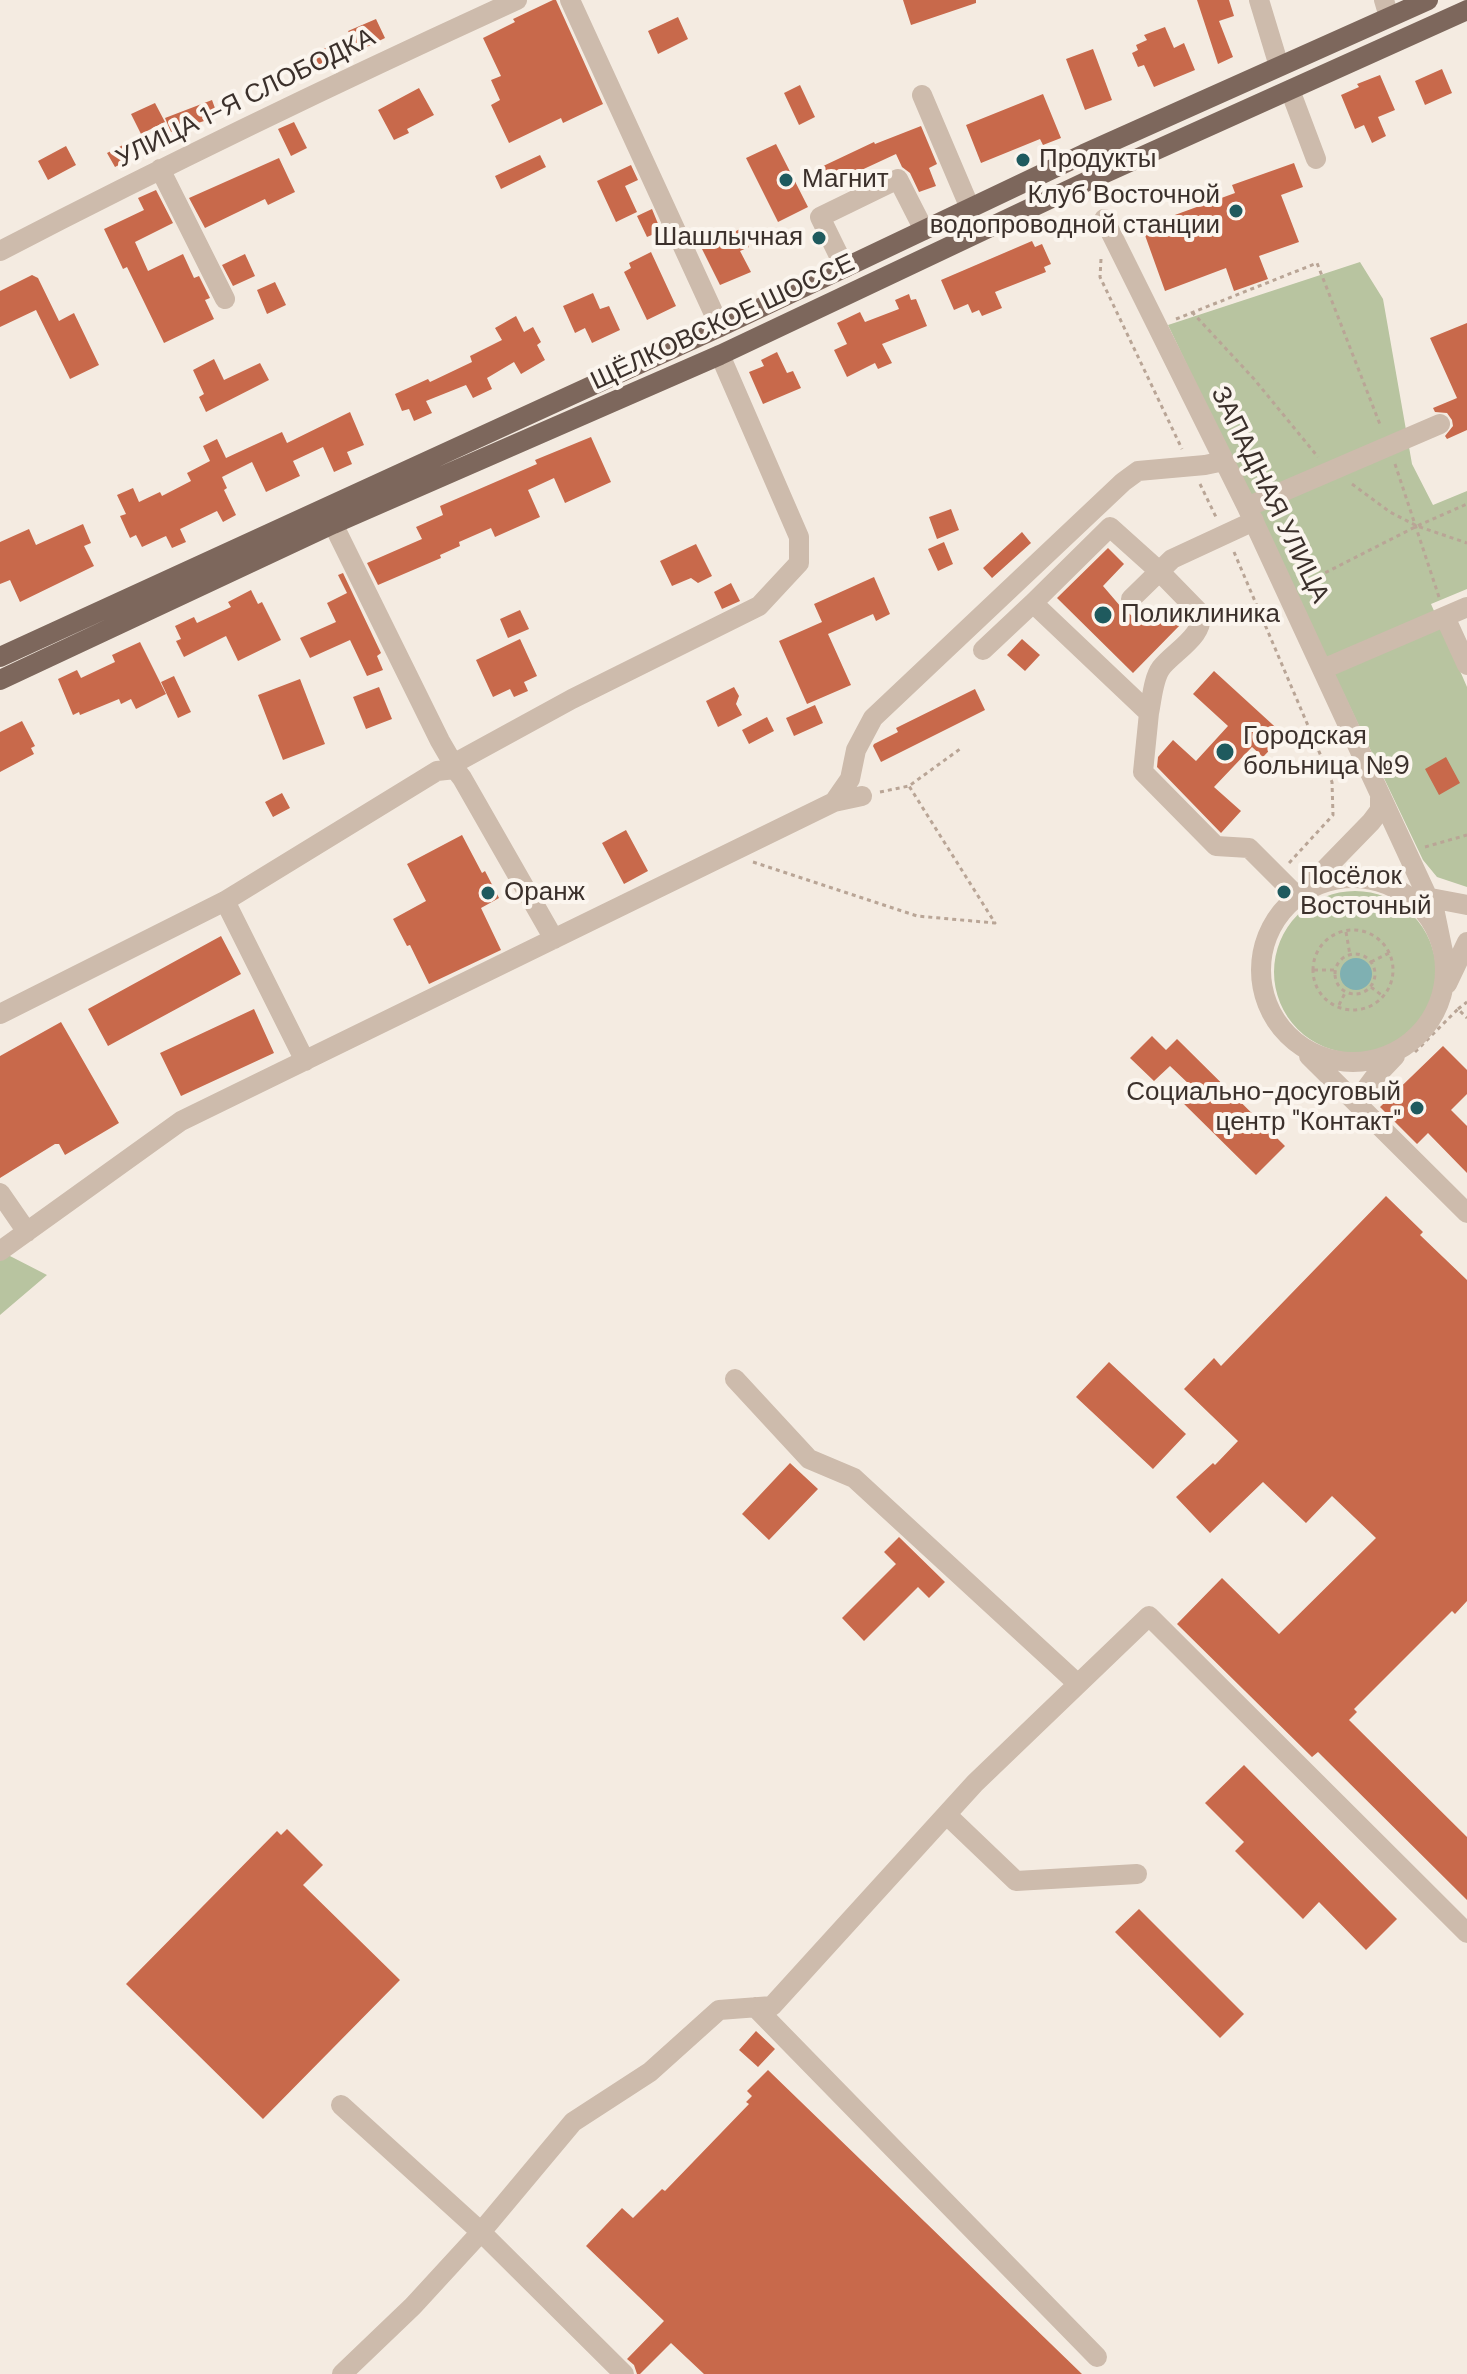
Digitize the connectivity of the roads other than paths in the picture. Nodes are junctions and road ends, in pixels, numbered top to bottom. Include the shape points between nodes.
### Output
1 (517, 0) edge
2 (570, 0) edge
3 (1259, 0) edge
4 (1428, 0) edge
5 (1386, 9) edge
6 (1467, 10) edge
7 (1279, 66) junction
8 (1290, 90) junction
9 (922, 95) dead end
10 (1316, 159) dead end
11 (160, 169) junction
12 (970, 208) junction
13 (1104, 219) dead end
14 (924, 230) junction
15 (0, 251) edge
16 (845, 268) junction
17 (225, 299) dead end
18 (720, 327) junction
19 (720, 355) junction
20 (1440, 424) dead end
21 (1224, 461) junction
22 (1250, 514) junction
23 (333, 524) junction
24 (1159, 571) junction
25 (1131, 599) dead end
26 (1033, 603) junction
27 (1467, 607) edge
28 (1445, 617) junction
29 (983, 650) dead end
30 (0, 657) edge
31 (1467, 665) edge
32 (1323, 669) junction
33 (0, 680) edge
34 (1149, 713) junction
35 (862, 796) road end
36 (1380, 798) junction
37 (834, 802) junction
38 (1402, 893) junction
39 (1298, 897) junction
40 (1428, 898) junction
41 (225, 901) junction
42 (1467, 905) edge
43 (554, 939) junction
44 (1467, 942) edge
45 (1442, 947) junction
46 (1449, 1004) junction
47 (0, 1014) edge
48 (1295, 1042) junction
49 (1405, 1046) junction
50 (305, 1061) junction
51 (1357, 1101) junction
52 (0, 1193) edge
53 (1467, 1213) edge
54 (27, 1232) junction
55 (0, 1251) edge
56 (735, 1379) dead end
57 (1078, 1684) junction
58 (948, 1816) junction
59 (1137, 1874) dead end
60 (1467, 1933) edge
61 (755, 2007) junction
62 (341, 2105) dead end
63 (481, 2232) junction
64 (1097, 2357) dead end
65 (342, 2374) edge
66 (624, 2374) edge

1 - 11 street, УЛИЦА 1-Я СЛОБОДКА
2 - 18 street
3 - 7 street
4 - 5 main road, ЩЁЛКОВСКОЕ ШОССЕ
5 - 7 main road, ЩЁЛКОВСКОЕ ШОССЕ
6 - 8 main road, ЩЁЛКОВСКОЕ ШОССЕ
7 - 12 main road, ЩЁЛКОВСКОЕ ШОССЕ
8 - 10 street
8 - 19 main road, ЩЁЛКОВСКОЕ ШОССЕ
9 - 12 street
11 - 15 street, УЛИЦА 1-Я СЛОБОДКА
11 - 17 street
12 - 14 main road, ЩЁЛКОВСКОЕ ШОССЕ
13 - 21 street, ЗАПАДНАЯ УЛИЦА
14 - 16 main road, ЩЁЛКОВСКОЕ ШОССЕ
14 - 16 street via 898,179 820,217
16 - 18 main road, ЩЁЛКОВСКОЕ ШОССЕ
18 - 30 main road, ЩЁЛКОВСКОЕ ШОССЕ
19 - 23 main road, ЩЁЛКОВСКОЕ ШОССЕ
19 - 23 street via 799,537 799,563 759,606 455,763
20 - 22 street via 1334,469
21 - 22 street, ЗАПАДНАЯ УЛИЦА
21 - 37 street via 1138,471 1123,482 873,718 856,750 850,779
22 - 24 street
22 - 32 street, ЗАПАДНАЯ УЛИЦА
23 - 33 main road, ЩЁЛКОВСКОЕ ШОССЕ
24 - 25 street
24 - 26 street via 1110,527
24 - 34 street via 1199,612 1202,623 1158,671
26 - 29 street
26 - 34 street
27 - 28 street
28 - 31 street
28 - 32 street
32 - 36 street, ЗАПАДНАЯ УЛИЦА
34 - 39 street via 1143,772 1216,846 1249,848
35 - 37 street
36 - 39 street via 1380,810 1371,822
36 - 40 street, ЗАПАДНАЯ УЛИЦА
37 - 43 street
38 - 39 street via 1353,878 1326,882
38 - 40 street
38 - 45 street via 1427,917
39 - 48 street via 1268,934 1261,972 1270,1011
40 - 42 street
40 - 45 street, ЗАПАДНАЯ УЛИЦА
41 - 43 street via 437,771 455,769
41 - 47 street
41 - 50 street
43 - 50 street
44 - 46 street
45 - 46 street, ЗАПАДНАЯ УЛИЦА
46 - 49 street
48 - 49 street via 1318,1055 1357,1062 1382,1058
48 - 51 street
49 - 51 street
50 - 54 street via 181,1121
51 - 53 street
52 - 54 street
54 - 55 street
56 - 57 street via 809,1459 854,1478
57 - 58 street
57 - 60 street via 1149,1616
58 - 59 street via 1016,1881
58 - 61 street via 772,2006
61 - 63 street via 719,2010 650,2072 573,2122
61 - 64 street
62 - 63 street
63 - 65 street
63 - 66 street

